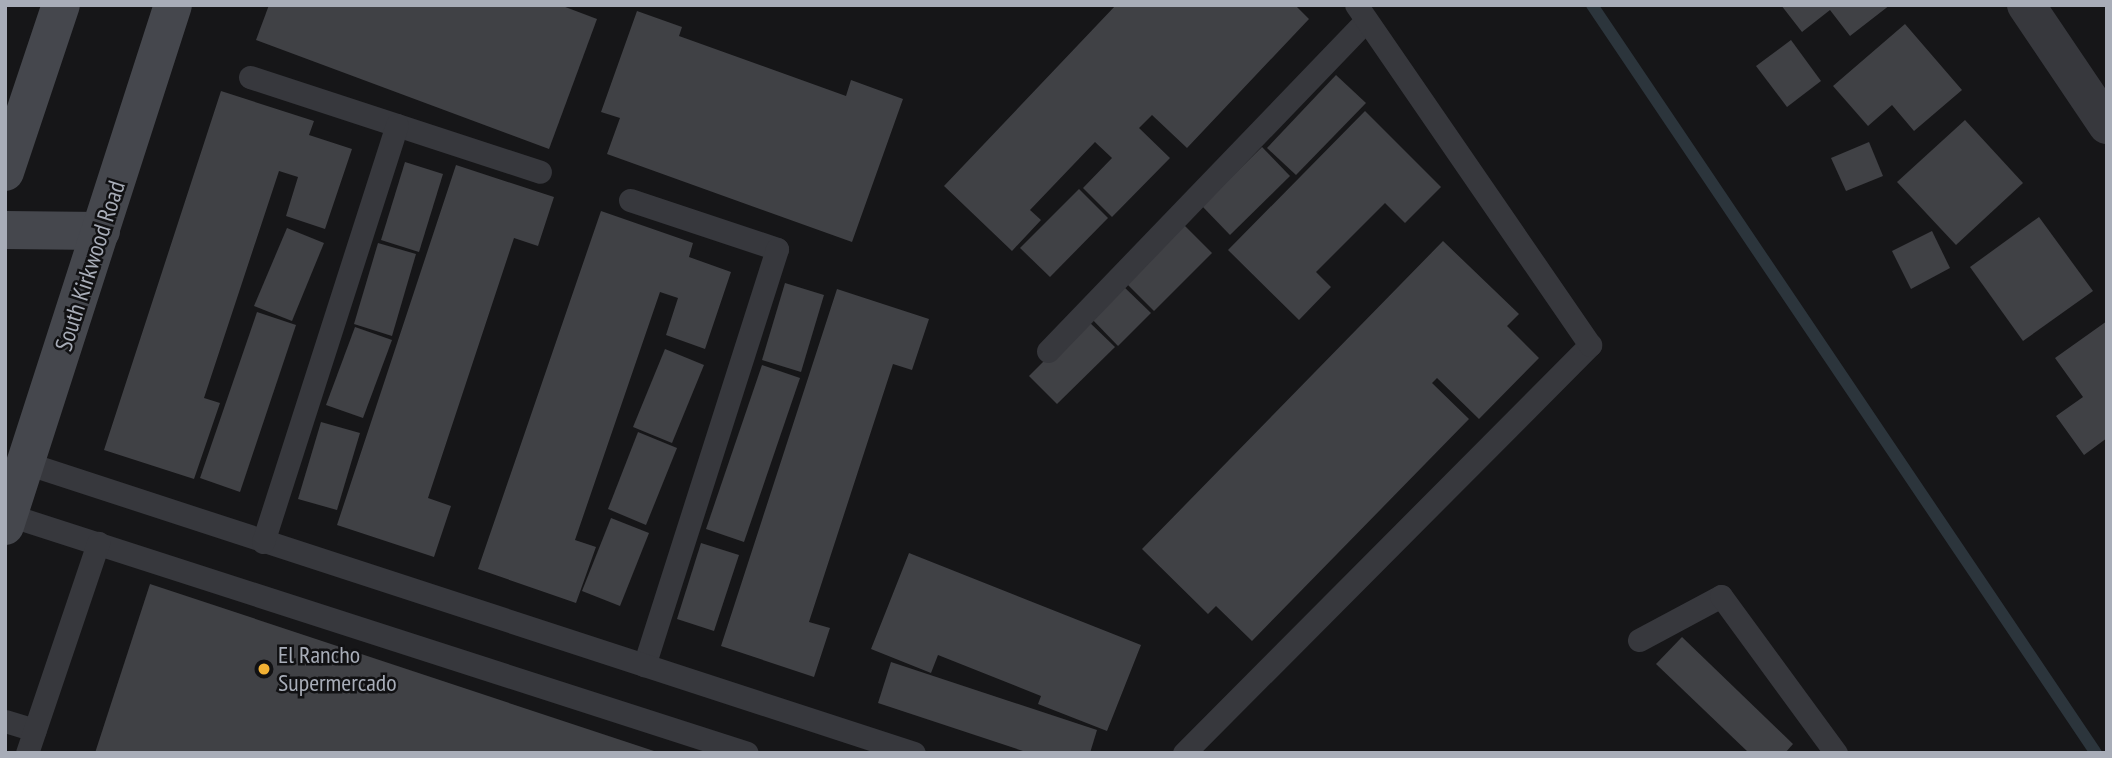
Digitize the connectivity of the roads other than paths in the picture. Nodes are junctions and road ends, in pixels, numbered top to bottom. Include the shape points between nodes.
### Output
1 (61, 5) edge
2 (173, 5) edge
3 (2026, 5) edge
4 (1361, 13) edge
5 (250, 77) dead end
6 (397, 125) junction
7 (2107, 125) edge
8 (5, 172) edge
9 (540, 172) dead end
10 (630, 200) dead end
11 (5, 230) edge
12 (102, 231) junction
13 (1048, 351) dead end
14 (26, 463) junction
15 (7, 521) edge
16 (263, 542) junction
17 (98, 544) junction
18 (1639, 640) dead end
19 (644, 665) junction
20 (5, 721) edge
21 (35, 730) junction
22 (27, 753) edge
23 (747, 753) edge
24 (914, 753) edge
25 (1184, 753) edge
26 (1836, 753) edge

1 - 8 main road
2 - 12 main road, South Kirkwood Road
3 - 7 street
4 - 13 lane
4 - 25 lane via 1590,345
5 - 6 lane
6 - 9 lane
6 - 16 lane
10 - 19 lane via 777,249
11 - 12 main road
12 - 14 main road, South Kirkwood Road
14 - 15 main road, South Kirkwood Road
14 - 16 lane
15 - 17 lane
16 - 19 lane
17 - 21 lane
17 - 23 lane
18 - 26 lane via 1721,596
19 - 24 lane
20 - 21 lane
21 - 22 lane

